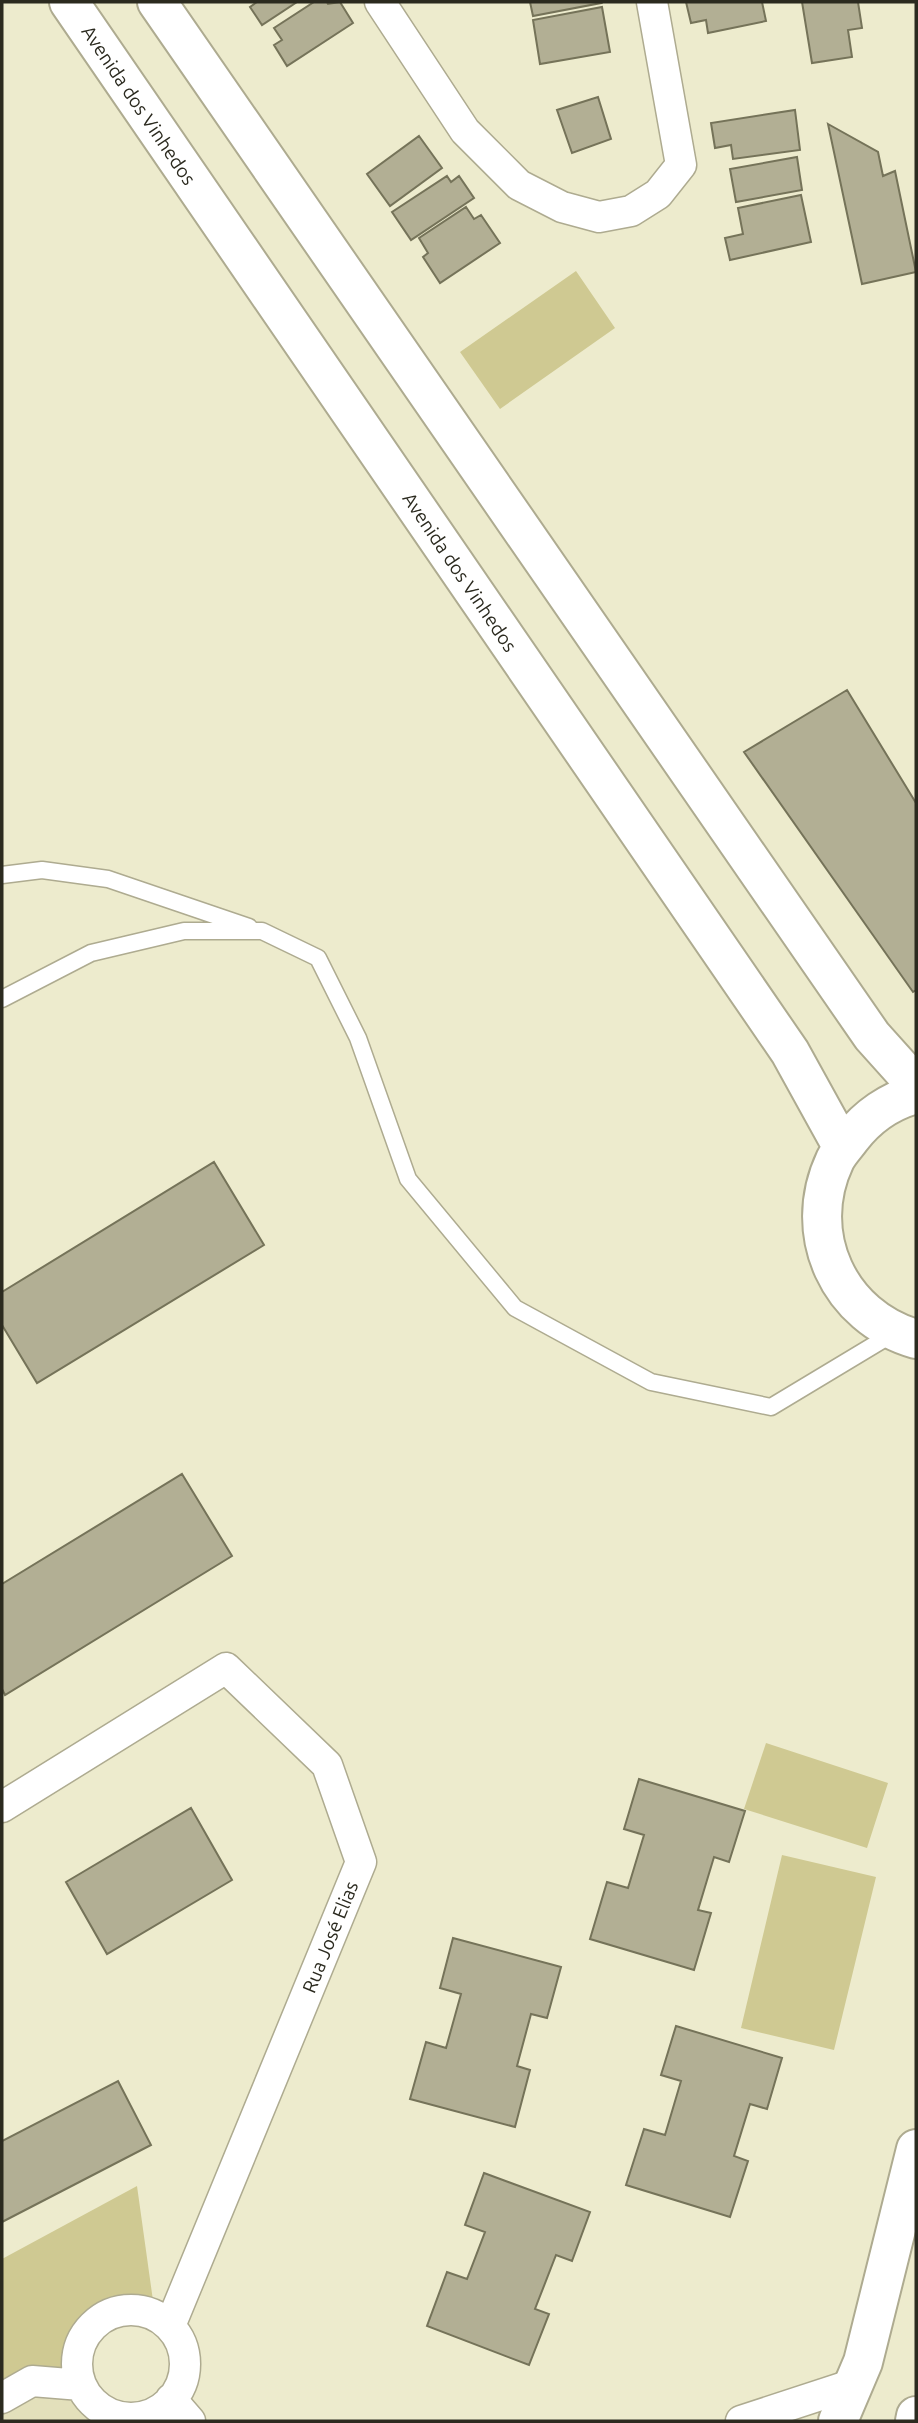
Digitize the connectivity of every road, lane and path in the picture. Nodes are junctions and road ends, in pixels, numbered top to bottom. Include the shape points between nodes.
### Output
1 (69, 2) edge
2 (157, 2) edge
3 (380, 2) edge
4 (652, 2) edge
5 (2, 876) edge
6 (262, 931) junction
7 (2, 999) edge
8 (916, 1085) edge
9 (916, 1094) edge
10 (844, 1148) junction
11 (905, 1336) edge
12 (8, 1798) edge
13 (916, 2149) edge
14 (170, 2326) junction
15 (854, 2384) junction
16 (81, 2385) junction
17 (2, 2398) edge
18 (181, 2410) edge
19 (120, 2419) edge
20 (741, 2421) edge
21 (838, 2421) edge

1 - 10 main road, Avenida dos Vinhedos via 790,1052
2 - 8 main road via 872,1036
3 - 4 street via 465,131 519,185 562,207 599,217 631,211 658,194 681,165
5 - 6 lane via 42,870 108,878
6 - 7 lane via 184,931 91,953
6 - 11 lane via 318,958 358,1038 408,1179 514,1308 651,1382 771,1407
9 - 10 main road via 899,1099 862,1124
10 - 11 main road via 823,1197 823,1238 836,1277 861,1310
12 - 14 street, Rua José Elias via 226,1668 327,1765 361,1862
13 - 15 main road
14 - 16 street via 155,2315 137,2311 101,2319 79,2348
14 - 18 street via 184,2357 177,2391
15 - 20 street
15 - 21 main road
16 - 17 street via 32,2381
16 - 19 street via 103,2411
18 - 19 street

